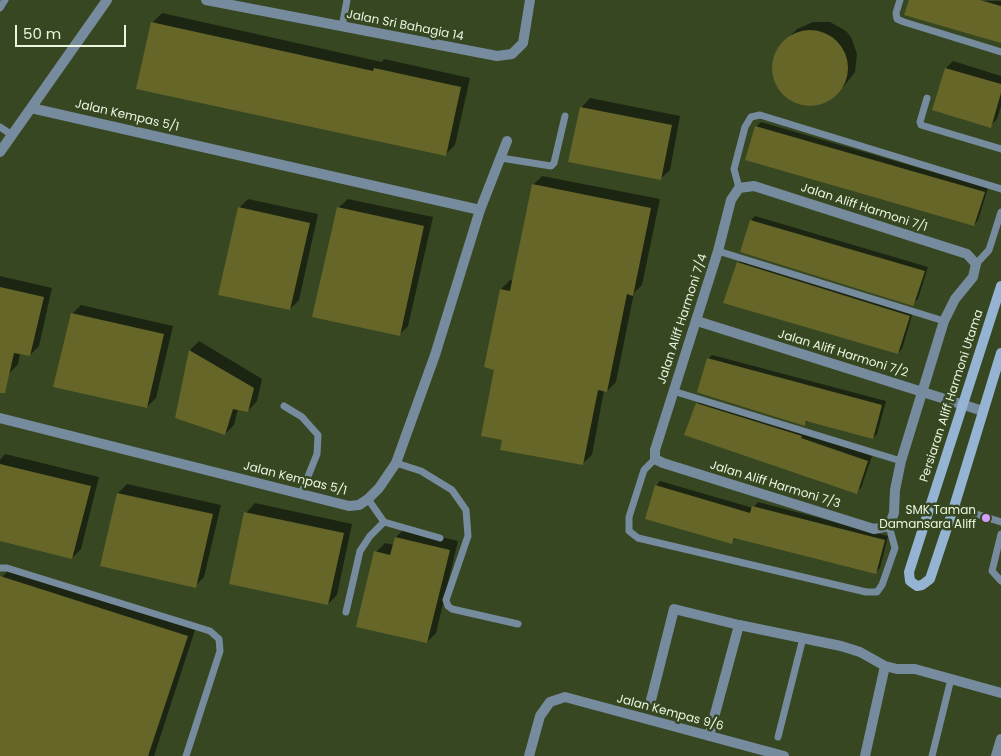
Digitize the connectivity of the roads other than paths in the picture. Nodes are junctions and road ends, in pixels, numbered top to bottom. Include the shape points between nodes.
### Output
1 (5, 0) edge
2 (107, 0) edge
3 (206, 0) edge
4 (347, 0) edge
5 (530, 0) edge
6 (900, 0) edge
7 (0, 8) edge
8 (342, 26) junction
9 (1001, 52) edge
10 (927, 98) dead end
11 (31, 108) junction
12 (566, 116) dead end
13 (0, 127) edge
14 (12, 135) junction
15 (507, 141) dead end
16 (1001, 149) edge
17 (0, 152) edge
18 (500, 158) junction
19 (739, 188) junction
20 (1001, 189) edge
21 (480, 210) junction
22 (1001, 212) edge
23 (718, 251) junction
24 (976, 264) junction
25 (1001, 286) edge
26 (696, 321) junction
27 (944, 321) junction
28 (1001, 353) edge
29 (673, 391) junction
30 (922, 391) junction
31 (963, 404) junction
32 (284, 406) dead end
33 (983, 411) junction
34 (0, 418) edge
35 (655, 459) junction
36 (901, 461) junction
37 (396, 463) junction
38 (301, 494) junction
39 (368, 499) junction
40 (954, 507) junction
41 (384, 522) junction
42 (1001, 522) edge
43 (889, 526) junction
44 (1001, 537) edge
45 (440, 538) dead end
46 (0, 568) edge
47 (1001, 581) edge
48 (346, 612) dead end
49 (518, 624) dead end
50 (739, 625) junction
51 (803, 638) junction
52 (885, 666) junction
53 (951, 679) junction
54 (1001, 693) edge
55 (651, 700) dead end
56 (709, 736) junction
57 (778, 737) dead end
58 (1001, 739) edge
59 (186, 756) edge
60 (529, 756) edge
61 (784, 756) edge
62 (865, 756) edge
63 (932, 756) edge
64 (996, 756) edge

1 - 7 lane
2 - 11 street
3 - 8 street, Jalan Sri Bahagia 14
4 - 8 lane
5 - 8 street, Jalan Sri Bahagia 14 via 523,43 512,54 497,56
6 - 9 lane via 897,19
10 - 16 lane via 921,112 921,125
11 - 14 street
11 - 21 street, Jalan Kempas 5/1
12 - 18 lane via 551,166
13 - 14 lane
14 - 17 street
15 - 18 street
18 - 21 street
19 - 20 lane via 734,169 745,127 752,117 760,115
19 - 23 street, Jalan Aliff Harmoni 7/4 via 731,200
19 - 24 street, Jalan Aliff Harmoni 7/1 via 754,186 967,254
21 - 37 street via 435,355
22 - 24 lane via 989,250
23 - 26 street, Jalan Aliff Harmoni 7/4
23 - 27 lane
24 - 27 street via 973,277 955,299
25 - 31 street, Persiaran Aliff Harmoni Utama
26 - 29 street, Jalan Aliff Harmoni 7/4
26 - 30 street, Jalan Aliff Harmoni 7/2
27 - 30 street
28 - 33 street, Persiaran Aliff Harmoni Utama
29 - 35 street, Jalan Aliff Harmoni 7/4
29 - 36 lane
30 - 31 street, Jalan Aliff Harmoni 7/2
30 - 36 street
31 - 33 street, Jalan Aliff Harmoni 7/2
31 - 40 street, Persiaran Aliff Harmoni Utama via 909,572 910,581 917,586 930,579
32 - 38 lane via 302,417 318,435 317,454
33 - 40 street, Persiaran Aliff Harmoni Utama
34 - 38 street, Jalan Kempas 5/1
35 - 43 street, Jalan Aliff Harmoni 7/3 via 874,529
35 - 43 lane via 644,470 629,517 629,531 638,538 877,592 895,548
36 - 43 street via 894,490 894,513
37 - 39 street
37 - 49 lane via 421,471 452,490 466,510 468,536 446,600 448,606
38 - 39 street, Jalan Kempas 5/1 via 349,506 359,505
39 - 41 lane
40 - 42 lane
41 - 45 lane
41 - 48 lane via 360,550
44 - 47 lane via 992,571
46 - 59 lane via 210,631 218,639 220,651
50 - 51 street
50 - 55 street via 674,609
50 - 56 street
51 - 52 street via 860,652
51 - 57 lane
52 - 53 street via 915,669
52 - 62 street
53 - 54 street
53 - 63 lane
56 - 60 street, Jalan Kempas 9/6 via 565,697 550,702 540,716
56 - 61 street, Jalan Kempas 9/6
58 - 64 street

